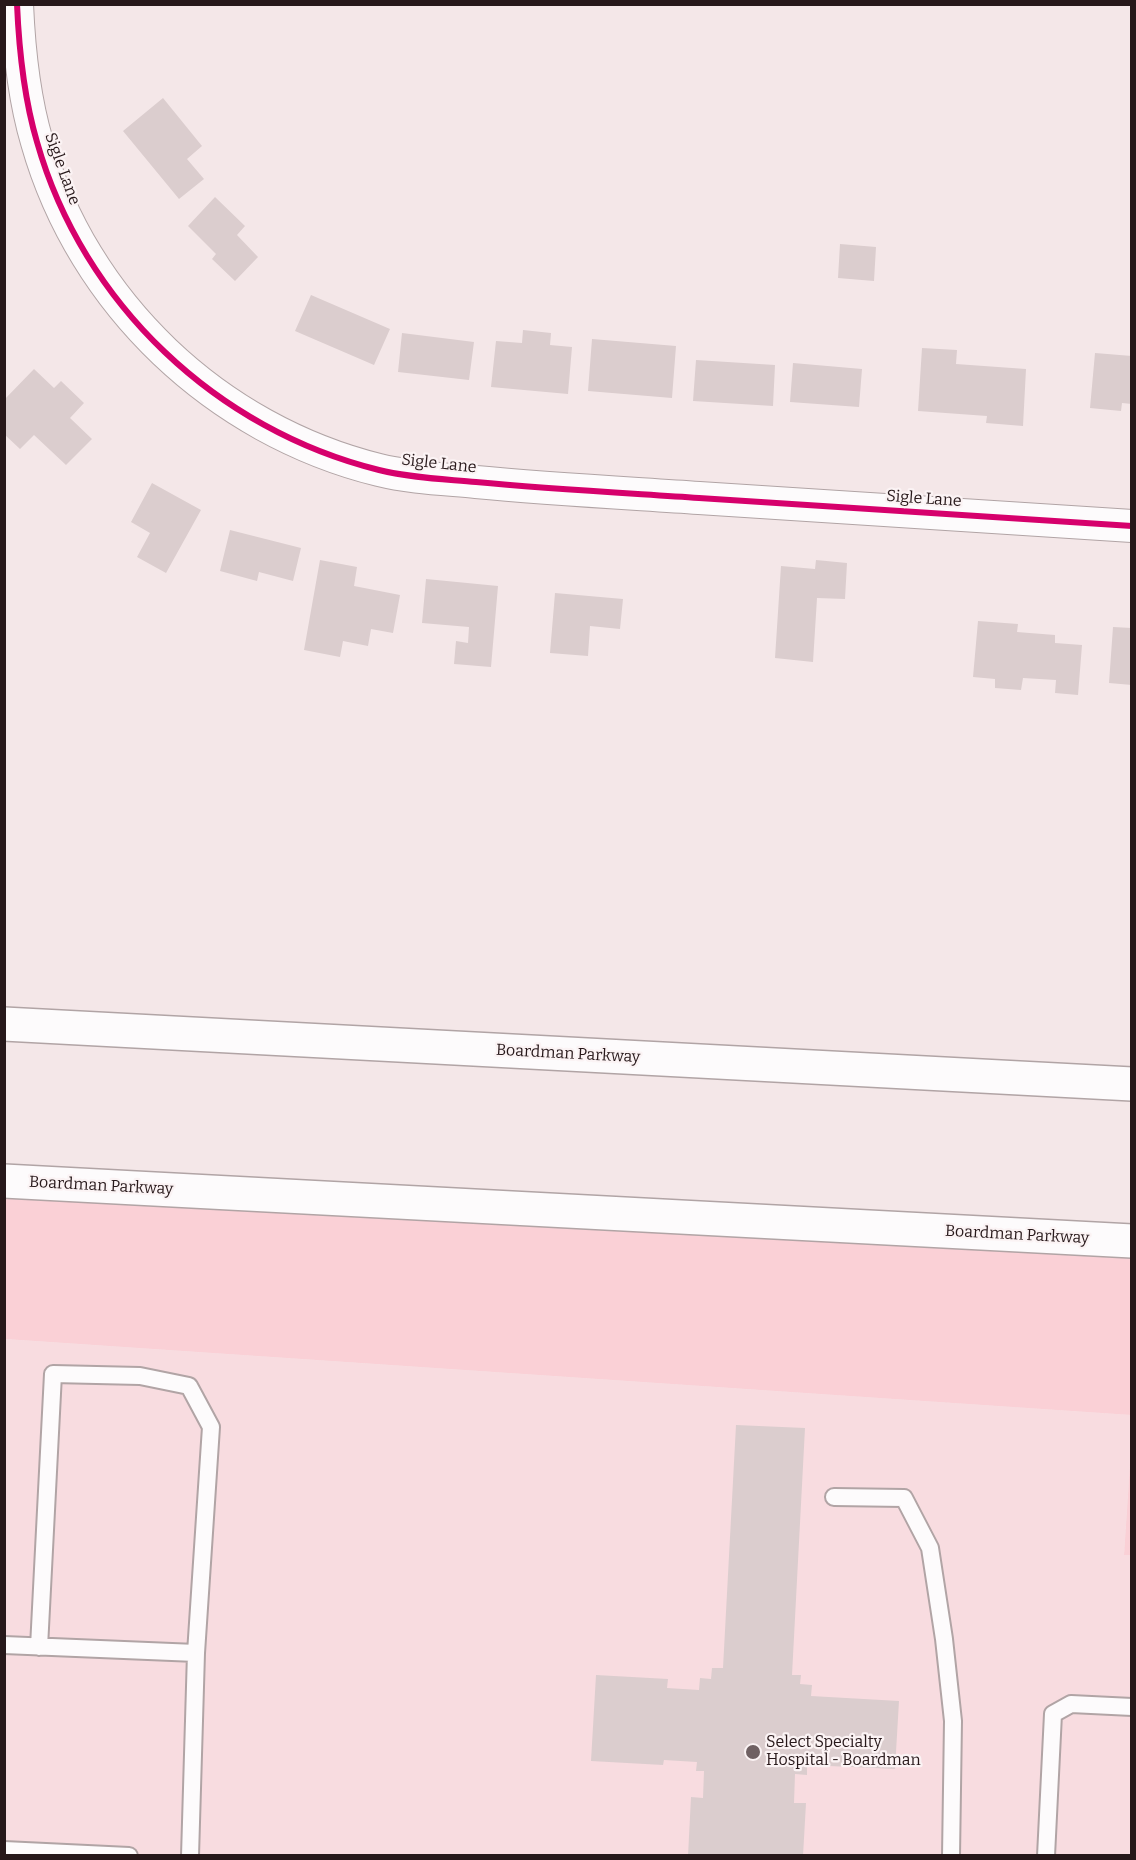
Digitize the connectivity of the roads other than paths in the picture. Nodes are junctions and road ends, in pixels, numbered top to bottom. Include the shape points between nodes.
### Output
1 (17, 4) edge
2 (1131, 526) edge
3 (4, 1024) edge
4 (1131, 1084) edge
5 (4, 1181) edge
6 (1131, 1241) edge
7 (834, 1497) dead end
8 (4, 1645) edge
9 (39, 1647) junction
10 (196, 1653) junction
11 (1131, 1707) edge
12 (4, 1850) edge
13 (129, 1856) edge
14 (189, 1856) edge
15 (951, 1856) edge
16 (1046, 1856) edge

1 - 2 street, Sigle Lane via 23,76 37,141 65,217 99,275 150,339 199,383 230,405 303,444 341,459 407,476
3 - 4 highway, Boardman Parkway
5 - 6 highway, Boardman Parkway
7 - 15 lane via 904,1498 930,1548 953,1721
8 - 9 lane
9 - 10 lane
9 - 10 lane via 53,1374 140,1376 189,1386 211,1427
10 - 14 lane
11 - 16 lane via 1071,1704 1053,1714
12 - 13 lane

